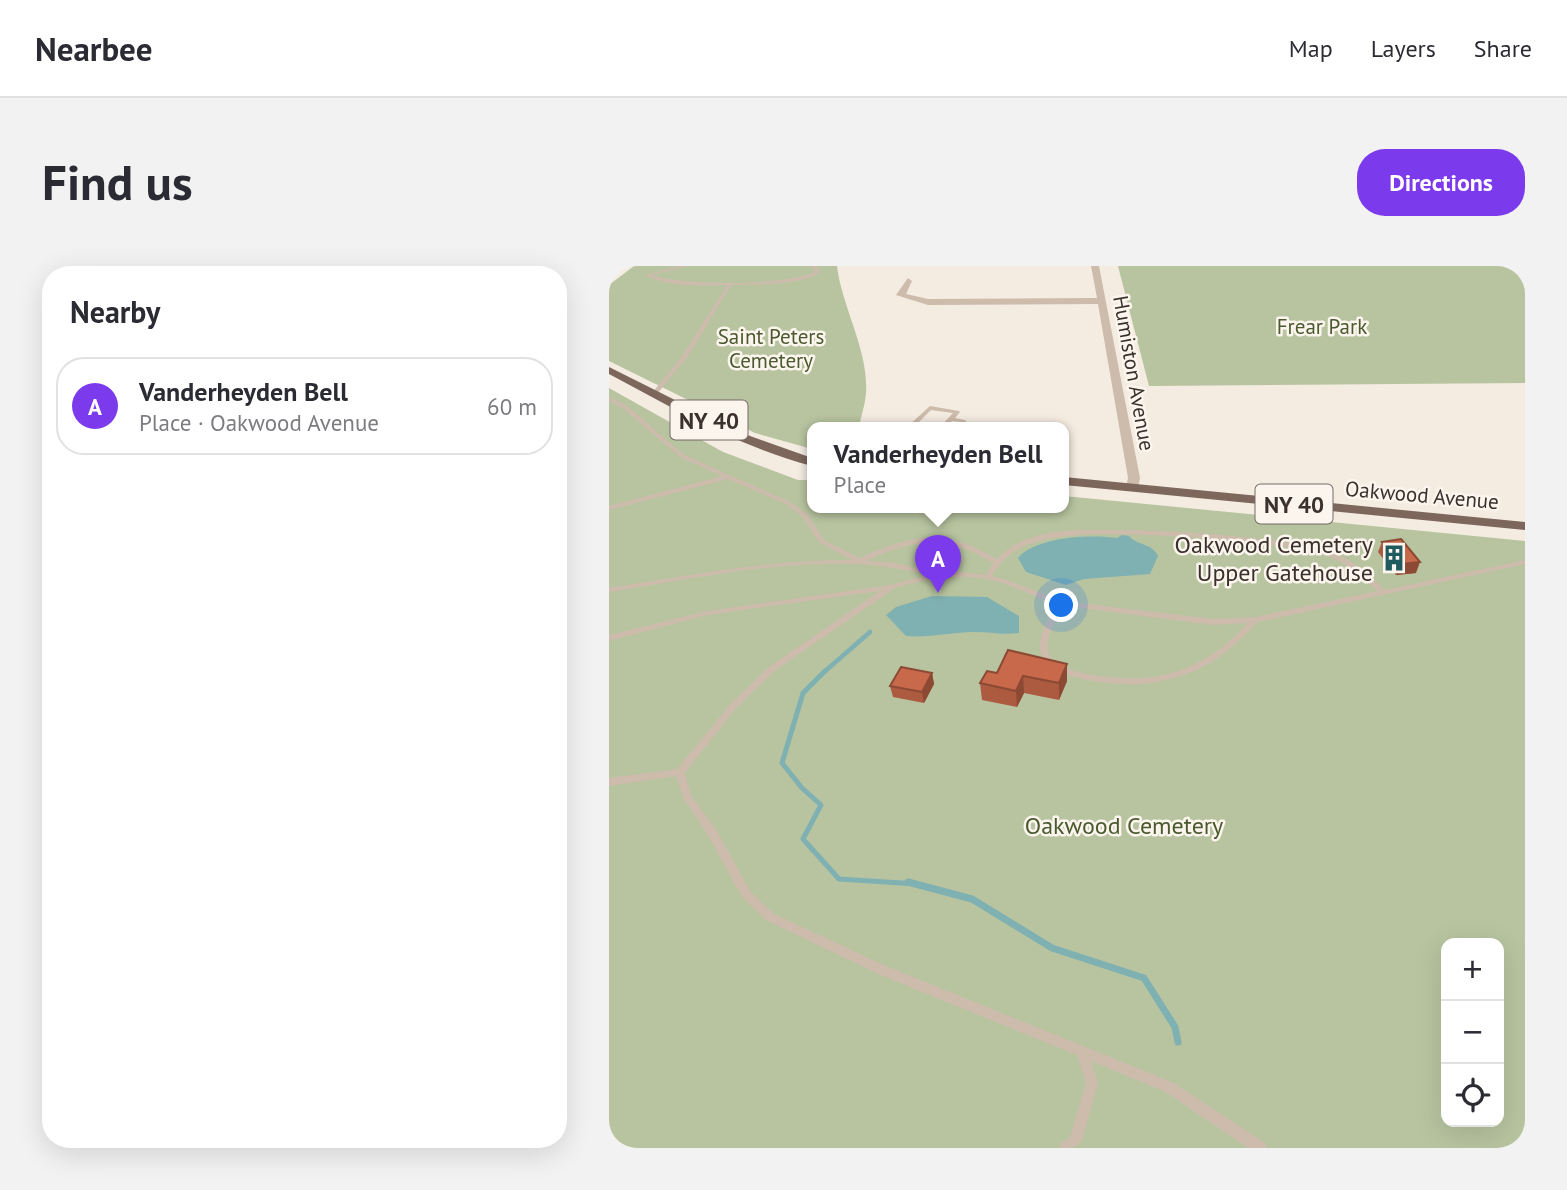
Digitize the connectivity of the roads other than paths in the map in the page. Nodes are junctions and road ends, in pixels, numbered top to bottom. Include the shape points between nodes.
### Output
1 (687, 266) edge
2 (812, 266) edge
3 (1095, 266) edge
4 (908, 281) dead end
5 (729, 285) junction
6 (1102, 300) junction
7 (609, 370) edge
8 (655, 393) junction
9 (609, 399) edge
10 (951, 419) junction
11 (915, 422) edge
12 (948, 422) edge
13 (964, 422) edge
14 (807, 460) edge
15 (726, 477) junction
16 (1069, 481) edge
17 (1132, 487) junction
18 (609, 508) edge
19 (1525, 526) edge
20 (860, 561) junction
21 (1525, 562) edge
22 (997, 563) junction
23 (937, 575) junction
24 (988, 577) junction
25 (892, 586) junction
26 (609, 590) edge
27 (1383, 592) junction
28 (1061, 603) junction
29 (1255, 620) junction
30 (609, 638) edge
31 (680, 772) junction
32 (609, 782) edge
33 (1081, 1050) junction
34 (1066, 1148) edge
35 (1260, 1148) edge

1 - 5 lane via 647,275
2 - 5 lane via 816,273 806,278
3 - 6 street, Humiston Avenue
4 - 6 street via 901,295 928,302
5 - 8 lane via 685,356
6 - 17 street, Humiston Avenue
7 - 8 main road, NY 40
8 - 14 main road, NY 40 via 759,444
9 - 15 lane via 683,456
10 - 11 lane via 957,412 930,408
10 - 12 lane
10 - 13 lane
15 - 18 lane
15 - 20 lane via 786,502 805,515 821,541
16 - 17 main road, Oakwood Avenue / NY 40
17 - 19 main road, Oakwood Avenue / NY 40
20 - 22 lane via 909,542 938,539 960,542
20 - 23 lane
20 - 26 lane via 736,570
21 - 27 lane
22 - 24 lane
22 - 27 lane via 1032,540 1057,534 1148,533 1300,547 1336,557
23 - 24 lane
23 - 25 lane
24 - 28 lane
25 - 30 lane via 707,612
25 - 31 lane via 773,668 734,705
27 - 29 lane
28 - 29 lane via 1213,621
28 - 29 lane via 1046,637 1044,650 1049,662 1067,672 1119,683 1171,677 1192,668 1237,642
31 - 32 lane
31 - 33 lane via 687,796 746,894 771,917 882,970
33 - 34 lane via 1092,1083 1075,1141
33 - 35 lane via 1170,1087

